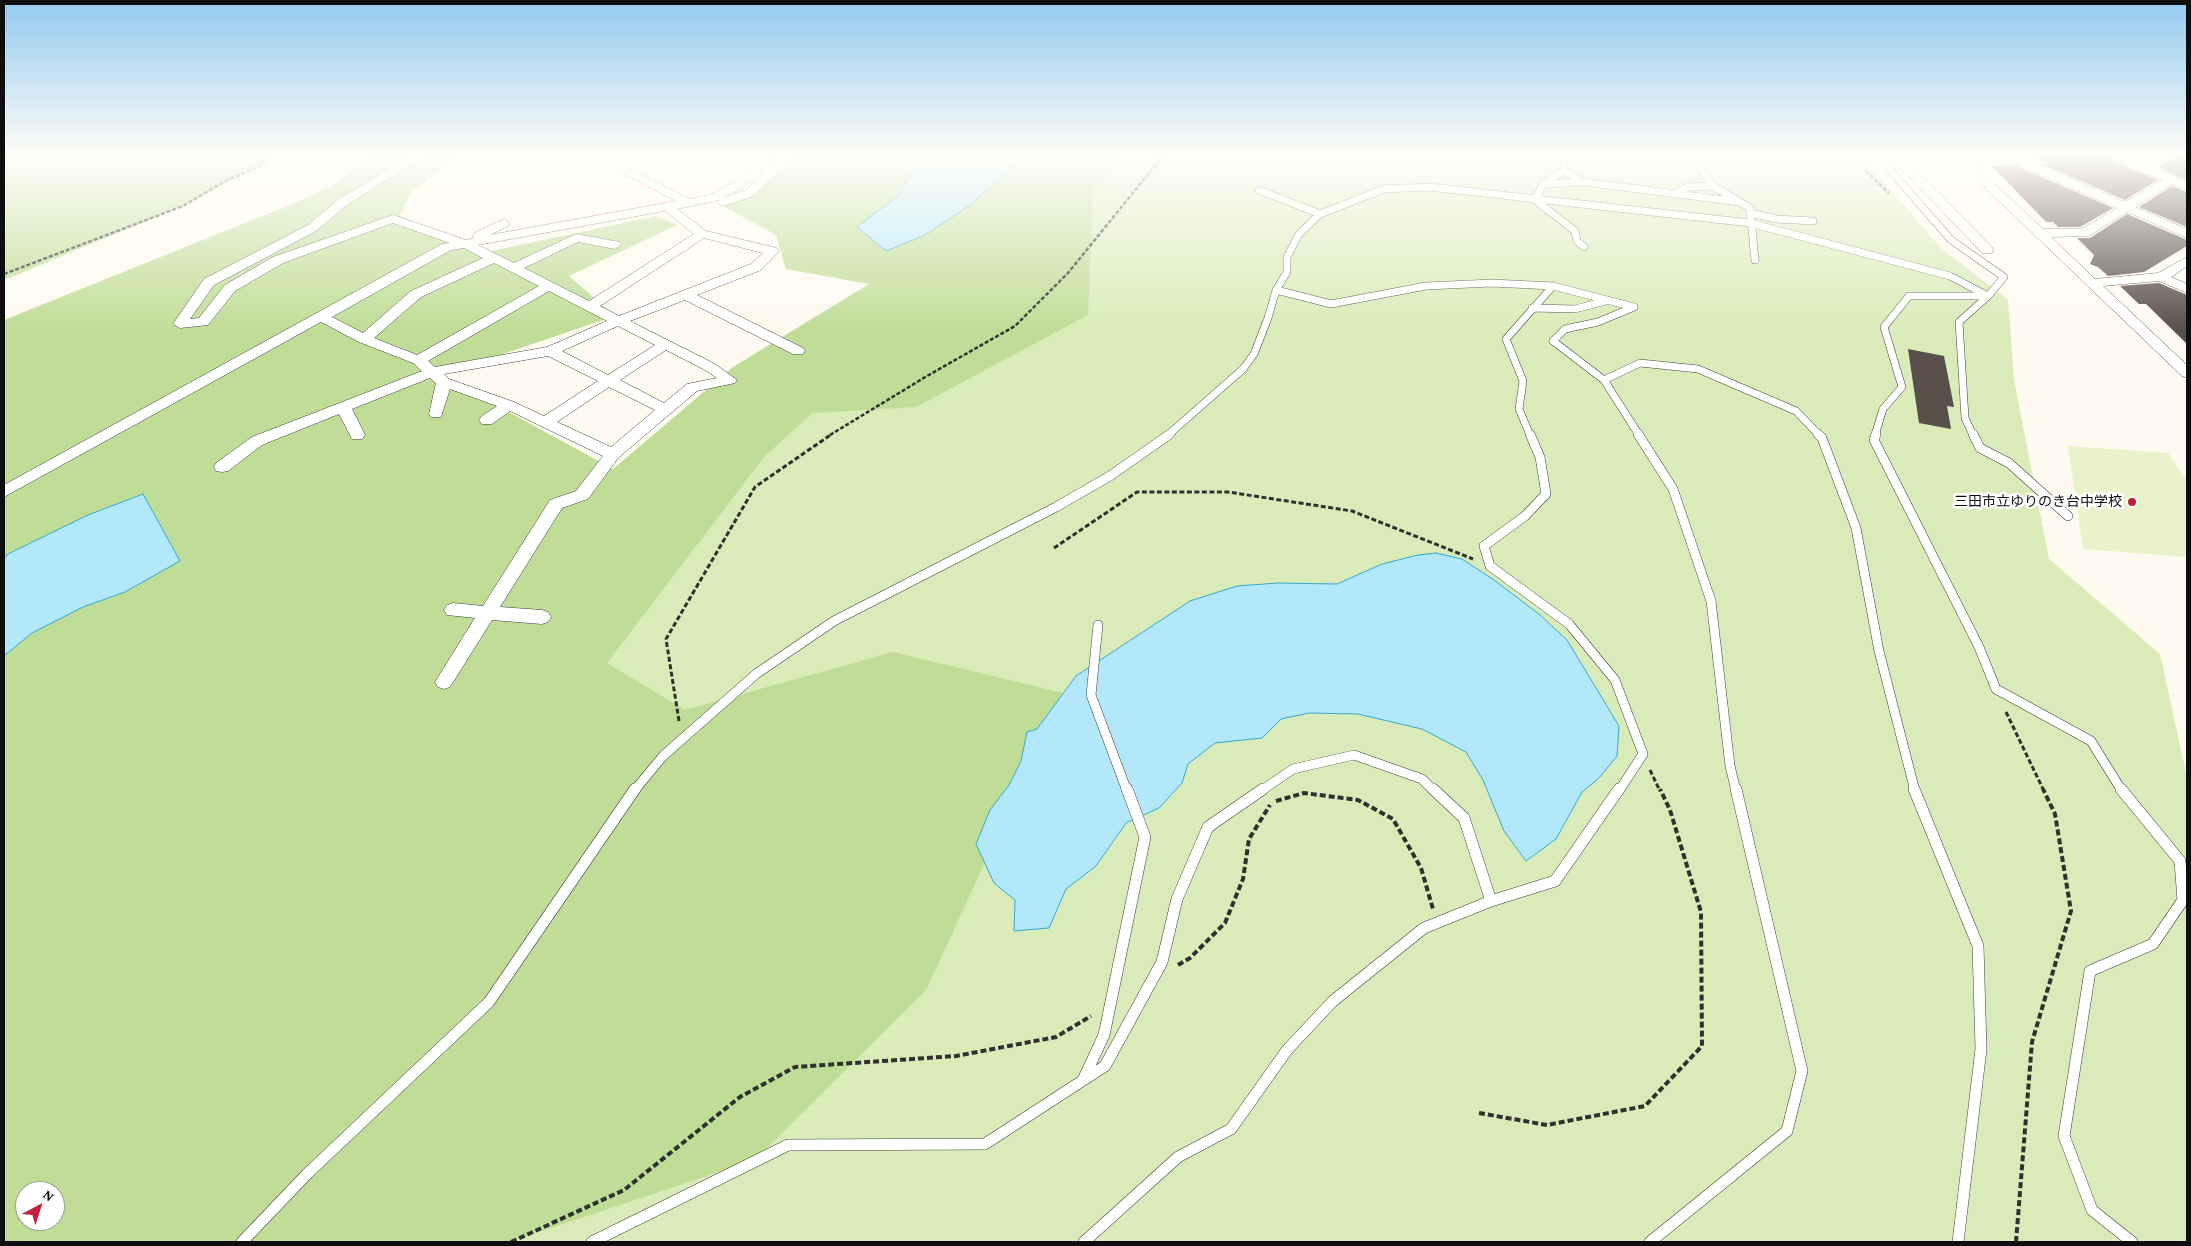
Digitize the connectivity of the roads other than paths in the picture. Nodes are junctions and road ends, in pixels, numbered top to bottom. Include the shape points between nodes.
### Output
1 (327, 215) edge
2 (623, 215) edge
3 (677, 215) edge
4 (689, 215) edge
5 (1319, 215) edge
6 (1555, 215) edge
7 (1643, 215) edge
8 (1750, 215) edge
9 (1760, 215) edge
10 (1929, 215) edge
11 (1953, 215) edge
12 (2020, 215) edge
13 (2115, 215) edge
14 (2144, 215) edge
15 (681, 218) junction
16 (1813, 221) dead end
17 (504, 223) dead end
18 (1750, 223) junction
19 (2039, 233) junction
20 (702, 234) junction
21 (2187, 234) edge
22 (466, 244) junction
23 (616, 245) dead end
24 (1584, 247) dead end
25 (1987, 250) dead end
26 (494, 258) junction
27 (1755, 260) dead end
28 (2187, 261) edge
29 (514, 268) junction
30 (2161, 277) junction
31 (393, 278) junction
32 (2094, 283) junction
33 (549, 286) junction
34 (1553, 286) junction
35 (2187, 289) edge
36 (1276, 290) junction
37 (416, 294) junction
38 (686, 294) junction
39 (1988, 296) junction
40 (1606, 300) junction
41 (589, 307) junction
42 (1532, 308) junction
43 (322, 317) junction
44 (618, 321) junction
45 (364, 339) junction
46 (664, 345) junction
47 (798, 350) dead end
48 (550, 351) junction
49 (418, 360) junction
50 (2186, 371) edge
51 (432, 372) junction
52 (1604, 380) junction
53 (609, 381) junction
54 (444, 382) junction
55 (509, 405) junction
56 (344, 408) junction
57 (666, 410) junction
58 (436, 414) dead end
59 (487, 420) dead end
60 (547, 421) junction
61 (357, 435) dead end
62 (613, 454) junction
63 (222, 466) dead end
64 (4, 492) edge
65 (2068, 516) dead end
66 (453, 610) dead end
67 (486, 614) junction
68 (542, 617) dead end
69 (1098, 626) dead end
70 (444, 682) dead end
71 (1491, 901) junction
72 (1083, 1080) junction
73 (242, 1242) edge
74 (592, 1242) edge
75 (1084, 1242) edge
76 (1650, 1242) edge
77 (1958, 1242) edge
78 (2132, 1242) edge

1 - 22 street via 312,228 209,282 180,324 203,322 230,288 278,260 394,220
2 - 22 street
3 - 15 street
4 - 15 street
5 - 36 lane via 1299,234 1288,257 1287,272
6 - 24 lane via 1575,231
7 - 18 lane
8 - 18 lane
9 - 16 lane
10 - 39 lane via 1951,240 2004,277
11 - 25 street
12 - 19 street
13 - 19 street via 2084,233
14 - 21 street
15 - 20 street
17 - 22 street
18 - 27 lane
18 - 39 lane via 1950,276
19 - 32 street
20 - 38 street via 772,251 756,267
20 - 41 street
22 - 26 street
22 - 31 street via 447,247
23 - 29 street via 576,238
26 - 29 street
26 - 37 street
28 - 30 street
29 - 33 street
30 - 32 street
30 - 35 street
31 - 37 street
31 - 43 street
32 - 50 street
33 - 41 street
33 - 49 street
34 - 36 lane via 1492,283 1426,286 1331,304
34 - 40 lane
34 - 42 lane
36 - 73 lane via 1254,354 1243,369 1165,438 1110,476 1056,507 834,621 756,674 663,756 636,788 488,1002 307,1174
37 - 45 street
38 - 44 street
38 - 47 street
39 - 65 lane via 1959,322 1965,418 1980,448 2009,463
39 - 78 lane via 1909,296 1884,327 1902,387 1883,409 1874,440 1979,647 1996,689 2091,740 2125,795 2180,861 2183,900 2154,944 2090,971 2064,1136 2092,1210
40 - 42 lane via 1575,309
40 - 52 lane via 1634,308 1598,322 1565,328 1553,341
41 - 44 street
42 - 71 lane via 1506,339 1523,381 1519,409 1540,457 1546,494 1525,516 1484,546 1490,566 1569,624 1616,680 1643,754 1554,880
43 - 45 street
43 - 64 street
44 - 46 street
44 - 48 street
45 - 49 street
46 - 53 street
46 - 57 street via 730,380 692,387
48 - 51 street
48 - 53 street
49 - 51 street
51 - 54 street
51 - 56 street
52 - 76 lane via 1673,489 1711,601 1730,766 1802,1071 1787,1131
52 - 77 lane via 1640,362 1698,368 1796,411 1822,438 1856,528 1878,650 1911,781 1978,946 1981,1049
53 - 57 street
53 - 60 street
54 - 55 street
54 - 58 street
55 - 59 street
55 - 60 street
56 - 61 street
56 - 63 street via 257,441
57 - 62 street
60 - 62 street
62 - 67 street via 582,495 556,504
66 - 67 street
67 - 68 street
67 - 70 street
69 - 72 lane via 1091,695 1145,837 1104,1035
71 - 72 lane via 1464,818 1422,779 1354,755 1292,768 1208,827 1176,899 1162,962 1105,1066
71 - 75 lane via 1424,928 1332,1001 1287,1050 1231,1130 1178,1157
72 - 74 lane via 985,1144 788,1145

